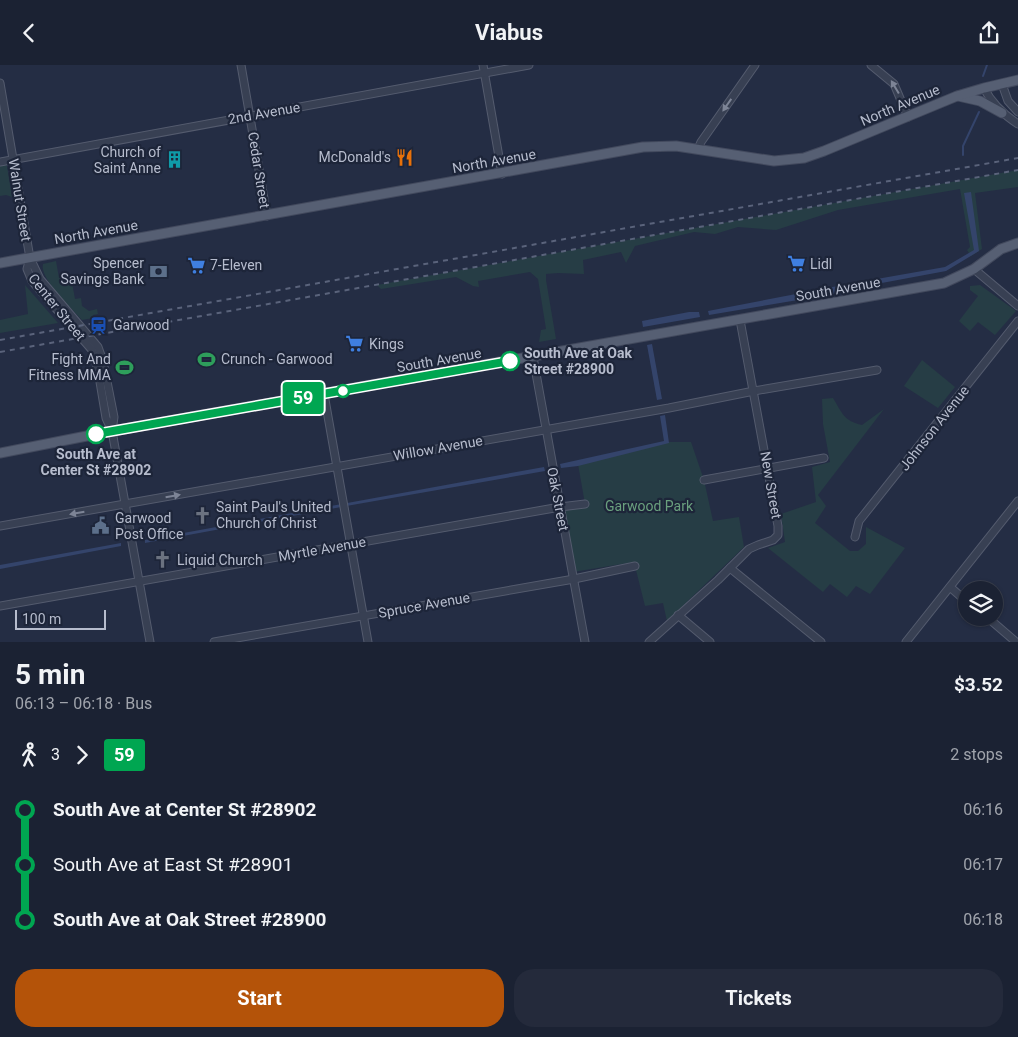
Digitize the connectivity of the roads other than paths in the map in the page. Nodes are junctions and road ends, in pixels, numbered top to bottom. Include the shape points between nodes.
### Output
1 (241, 65) edge
2 (529, 65) edge
3 (755, 65) edge
4 (871, 65) edge
5 (484, 69) edge
6 (1018, 81) edge
7 (0, 83) edge
8 (1002, 84) junction
9 (984, 88) junction
10 (957, 96) junction
11 (1018, 112) edge
12 (1002, 113) junction
13 (250, 116) junction
14 (908, 117) junction
15 (1018, 125) edge
16 (698, 149) junction
17 (14, 160) junction
18 (0, 162) edge
19 (502, 174) junction
20 (267, 216) junction
21 (1018, 243) edge
22 (30, 258) junction
23 (0, 263) edge
24 (974, 269) junction
25 (1018, 306) edge
26 (740, 320) junction
27 (1018, 321) edge
28 (533, 357) junction
29 (877, 371) dead end
30 (754, 391) junction
31 (324, 394) junction
32 (545, 429) junction
33 (112, 431) junction
34 (0, 453) edge
35 (824, 459) dead end
36 (336, 466) junction
37 (767, 469) junction
38 (704, 480) dead end
39 (1018, 501) edge
40 (125, 504) junction
41 (585, 504) dead end
42 (560, 507) junction
43 (0, 526) edge
44 (855, 537) dead end
45 (351, 544) junction
46 (635, 566) dead end
47 (730, 568) junction
48 (574, 579) junction
49 (140, 582) junction
50 (950, 587) junction
51 (958, 594) edge
52 (0, 606) edge
53 (678, 615) junction
54 (362, 616) junction
55 (998, 626) edge
56 (1016, 639) edge
57 (150, 642) edge
58 (214, 642) edge
59 (368, 642) edge
60 (585, 642) edge
61 (648, 642) edge
62 (710, 642) edge
63 (821, 642) edge
64 (906, 642) edge

1 - 13 street, Cedar Street
2 - 5 street, 2nd Avenue
3 -> 16 street
14 -> 4 street via 894,84
5 - 13 street, 2nd Avenue
5 - 19 street
6 - 8 main road, North Avenue
7 - 17 street, Walnut Street
8 - 9 main road, North Avenue
8 - 11 street via 1011,106
9 - 10 main road, North Avenue
9 - 12 street
10 - 12 main road via 980,101
10 - 14 main road, North Avenue
12 - 15 street
13 - 17 street, 2nd Avenue
13 - 20 street, Cedar Street
14 - 16 main road, North Avenue via 824,151 788,161
16 - 19 main road, North Avenue via 643,147
17 - 18 street, 2nd Avenue
17 - 22 street, Walnut Street
19 - 20 main road, North Avenue
20 - 22 main road, North Avenue
21 - 24 main road, South Avenue via 1001,249
22 - 23 main road, North Avenue
22 - 33 street, Center Street via 27,269 32,281 92,350 106,418
24 - 25 street
24 - 26 main road, South Avenue via 944,283
26 - 28 main road, South Avenue
26 - 30 street, New Street
27 - 44 street, Johnson Avenue via 859,521
28 - 31 main road, South Avenue
28 - 32 street, Oak Street
29 - 30 street, Willow Avenue
30 - 32 street, Willow Avenue
30 - 37 street, New Street
31 - 33 main road, South Avenue
31 - 36 street
32 - 36 street, Willow Avenue
32 - 42 street, Oak Street
33 - 34 main road, South Avenue
33 - 40 street, Center Street
35 - 37 street
40 -> 36 street, Willow Avenue
36 - 45 street
37 - 38 street
37 - 47 street, New Street via 778,535 773,541 749,549
39 - 50 street
40 -> 43 street, Willow Avenue
40 - 49 street, Center Street
41 - 42 street, Myrtle Avenue
42 - 45 street, Myrtle Avenue
42 - 48 street, Oak Street
45 - 49 street, Myrtle Avenue
45 - 54 street
46 - 48 street, Spruce Avenue
47 - 53 street
47 - 63 street
48 - 54 street, Spruce Avenue
48 - 60 street, Oak Street
49 - 52 street, Myrtle Avenue
49 - 57 street, Center Street
50 - 51 street
50 - 64 street
53 - 61 street
53 - 62 street
54 - 58 street, Spruce Avenue
54 - 59 street
55 - 56 street

